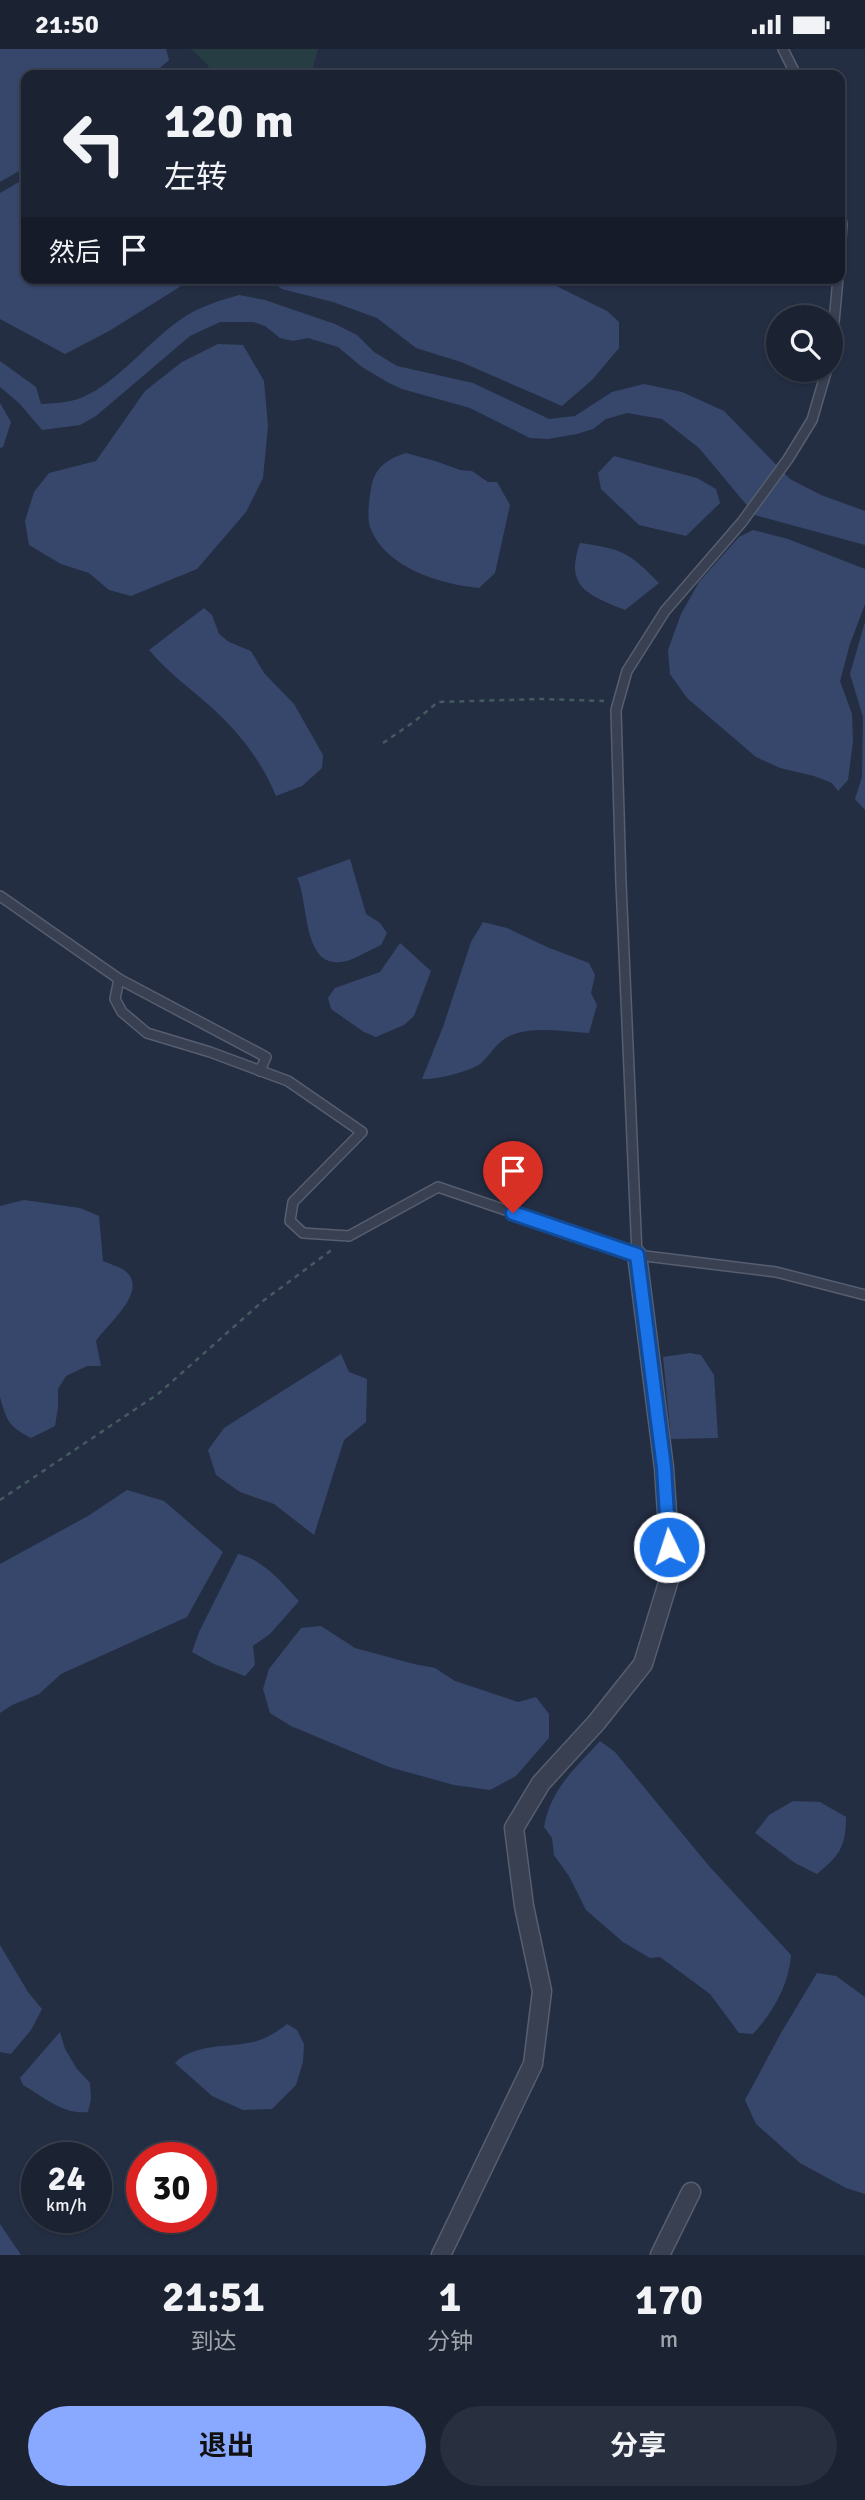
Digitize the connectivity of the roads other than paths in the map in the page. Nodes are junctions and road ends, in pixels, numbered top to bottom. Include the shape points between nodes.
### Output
1 (783, 49) edge
2 (794, 70) edge
3 (837, 284) edge
4 (836, 305) edge
5 (823, 382) edge
6 (0, 896) edge
7 (119, 979) junction
8 (260, 1071) junction
9 (637, 1255) junction
10 (865, 1295) edge
11 (691, 2192) dead end
12 (441, 2255) edge
13 (660, 2255) edge

1 - 2 lane
3 - 4 lane
5 - 9 lane via 812,420 788,459 742,522 665,611 627,671 616,710
6 - 7 lane
7 - 8 lane via 266,1057
7 - 8 lane via 115,999 122,1012 147,1033
8 - 9 lane via 288,1081 362,1132 293,1202 290,1221 303,1233 349,1236 438,1187
9 - 10 lane via 776,1272
9 - 12 street via 664,1468 671,1573 643,1664 541,1783 514,1828 542,1991 533,2064
11 - 13 street

